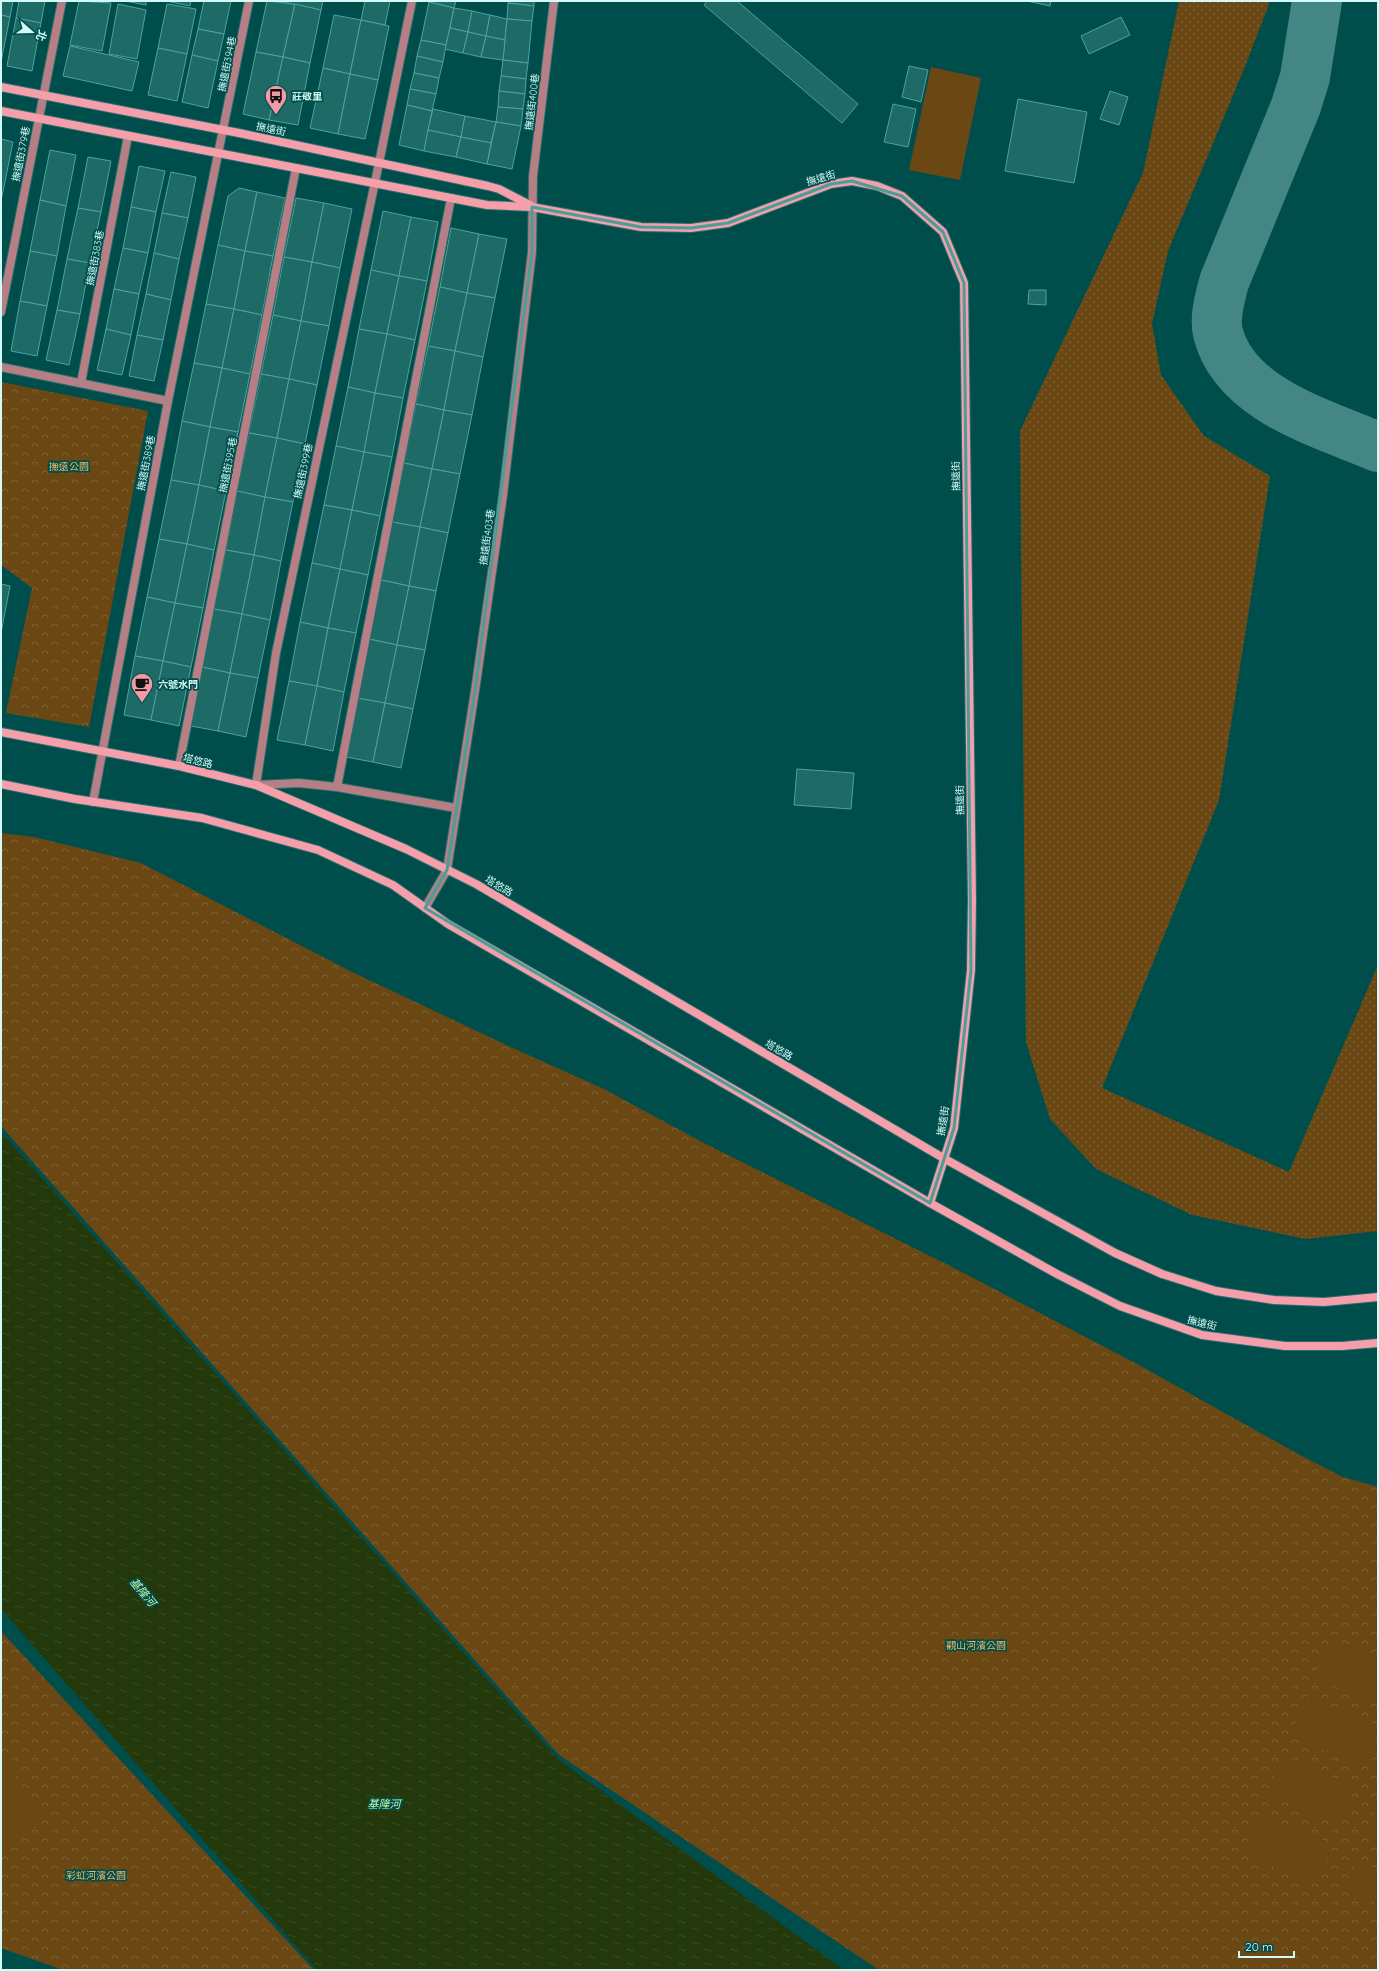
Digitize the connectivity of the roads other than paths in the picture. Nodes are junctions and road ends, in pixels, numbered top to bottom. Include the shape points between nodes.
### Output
1 (62, 1) edge
2 (249, 1) edge
3 (412, 1) edge
4 (554, 1) edge
5 (1, 87) edge
6 (44, 95) junction
7 (1, 111) edge
8 (38, 119) junction
9 (224, 130) junction
10 (128, 136) junction
11 (220, 153) junction
12 (380, 163) junction
13 (296, 168) junction
14 (375, 184) junction
15 (451, 198) junction
16 (532, 206) junction
17 (1, 312) edge
18 (1, 367) edge
19 (81, 383) junction
20 (168, 401) junction
21 (1, 732) edge
22 (102, 751) junction
23 (179, 766) junction
24 (1, 784) edge
25 (256, 785) junction
26 (337, 787) junction
27 (93, 802) junction
28 (456, 808) junction
29 (447, 870) junction
30 (424, 908) junction
31 (945, 1159) junction
32 (930, 1203) junction
33 (1378, 1297) edge
34 (1378, 1343) edge

1 - 6 street, 撫遠街379巷
2 - 9 street, 撫遠街394巷
3 - 12 street
4 - 16 street, 撫遠街400巷 via 533,176
5 - 6 main road, 撫遠街
6 - 8 street, 撫遠街379巷
6 - 9 main road, 撫遠街
7 - 8 main road, 撫遠街
8 - 10 main road, 撫遠街
8 - 17 street, 撫遠街379巷
9 - 11 street, 撫遠街389巷
9 - 12 main road, 撫遠街
10 - 11 main road, 撫遠街
10 - 19 street, 撫遠街383巷
11 - 13 main road, 撫遠街
11 - 20 street, 撫遠街389巷
12 - 14 street, 撫遠街399巷
12 - 16 main road, 撫遠街 via 499,189
13 - 14 main road, 撫遠街
13 - 23 street, 撫遠街395巷
14 - 15 main road, 撫遠街
14 - 25 street, 撫遠街399巷 via 276,653
15 - 16 main road, 撫遠街 via 496,207
15 - 26 street
16 - 28 street, 撫遠街403巷 via 533,245 503,495
16 - 31 main road, 撫遠街 via 641,227 691,228 728,223 831,184 852,181 877,186 902,196 943,232 964,283 972,900 971,970 954,1128
18 - 19 street
19 - 20 street
20 - 22 street, 撫遠街389巷
21 - 22 main road, 塔悠路
22 - 23 main road, 塔悠路
22 - 27 street, 撫遠街389巷
23 - 25 main road, 塔悠路
24 - 27 main road
25 - 26 street via 299,783
25 - 29 main road, 塔悠路 via 406,849
26 - 28 street
27 - 30 main road via 202,818 318,850 393,885
28 - 29 street, 撫遠街403巷
29 - 30 street
29 - 31 main road, 塔悠路 via 476,884
30 - 32 main road
31 - 32 main road, 撫遠街
31 - 33 main road via 1114,1253 1162,1274 1216,1291 1274,1300 1324,1302
32 - 34 main road, 撫遠街 via 1120,1306 1202,1335 1284,1346

